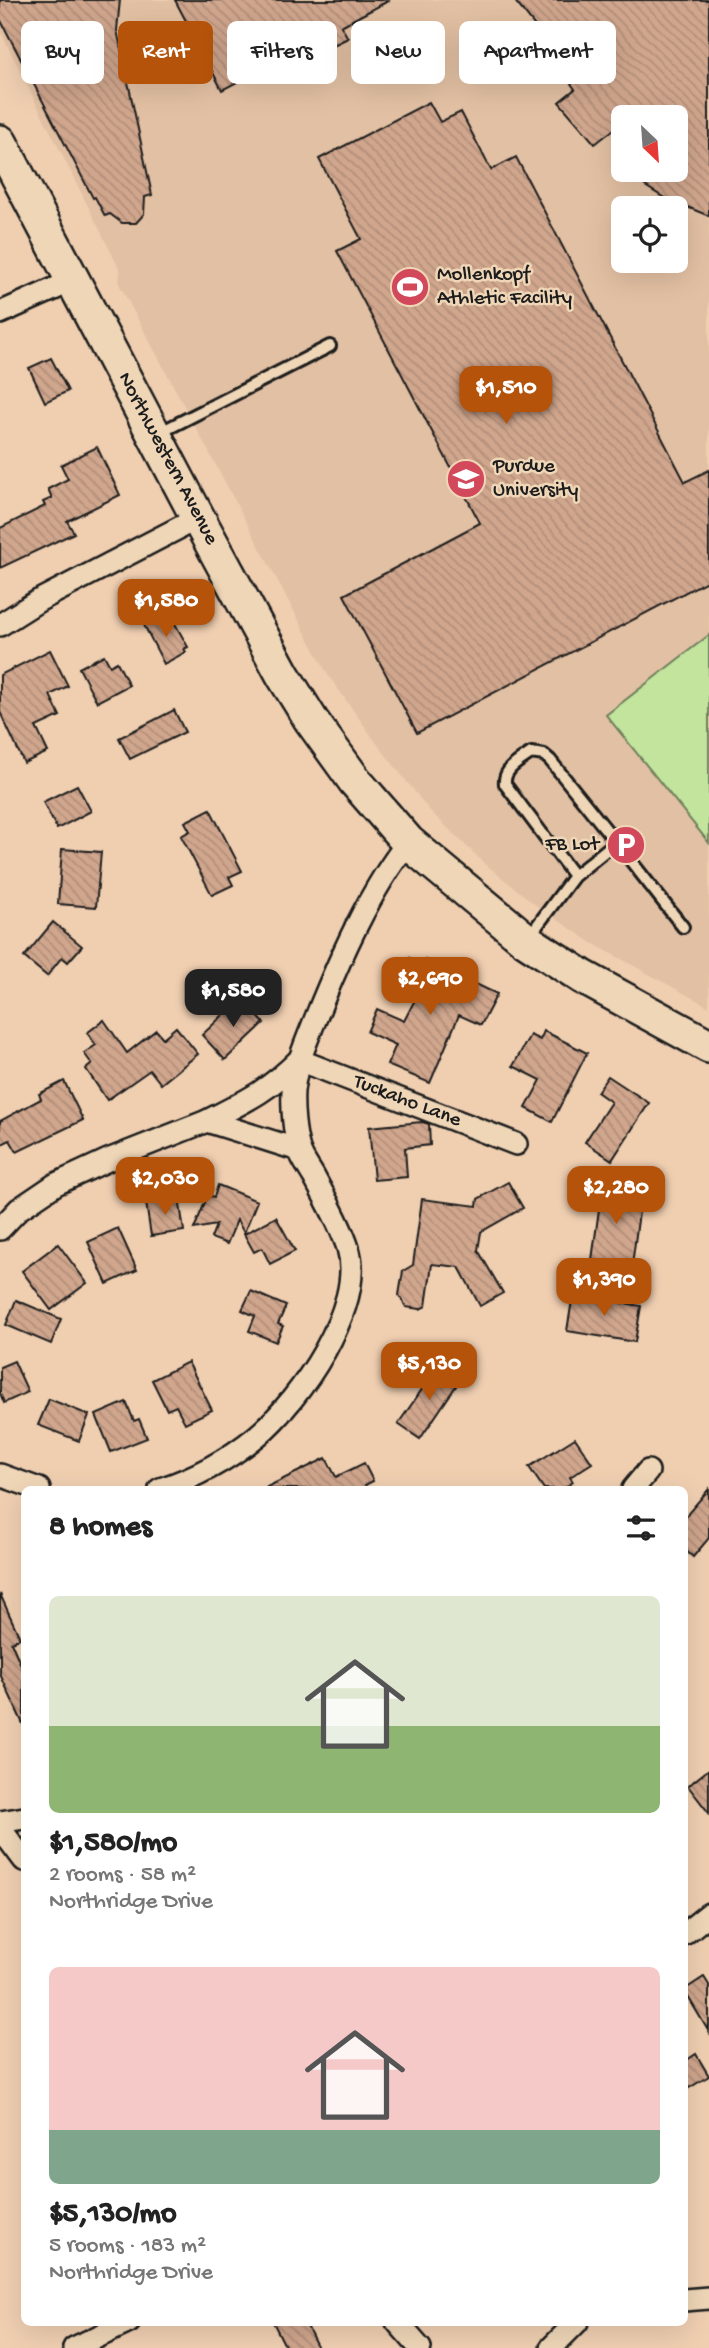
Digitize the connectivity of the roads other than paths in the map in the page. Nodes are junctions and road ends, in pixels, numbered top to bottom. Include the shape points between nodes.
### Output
1 (0, 142) edge
2 (72, 281) junction
3 (0, 313) edge
4 (330, 346) dead end
5 (155, 436) junction
6 (198, 519) junction
7 (0, 625) edge
8 (408, 842) junction
9 (616, 842) junction
10 (574, 876) junction
11 (683, 927) dead end
12 (526, 940) junction
13 (709, 1046) edge
14 (299, 1060) junction
15 (207, 1121) junction
16 (516, 1144) dead end
17 (299, 1150) junction
18 (0, 1229) edge
19 (648, 1471) dead end
20 (0, 1475) edge
21 (31, 1486) edge
22 (168, 1486) edge
23 (636, 1486) edge
24 (21, 1818) edge
25 (0, 1822) edge
26 (0, 1828) edge
27 (21, 1856) edge
28 (709, 1914) edge
29 (688, 1931) edge
30 (709, 2298) edge
31 (688, 2300) edge
32 (121, 2326) edge
33 (401, 2326) edge
34 (573, 2326) edge
35 (74, 2348) edge
36 (420, 2348) edge
37 (551, 2348) edge

1 - 2 main road, Northwestern Avenue
2 - 3 street
2 - 5 main road, Northwestern Avenue
4 - 5 lane
5 - 6 main road, Northwestern Avenue
6 - 7 street
6 - 8 main road, Northwestern Avenue via 311,720 355,781
8 - 12 main road, Northwestern Avenue
8 - 14 street via 388,866 331,981
9 - 10 lane
9 - 10 lane via 544,755 531,754 508,770 504,777 509,791
9 - 11 lane
10 - 12 lane
12 - 13 main road, Northwestern Avenue
14 - 15 street via 262,1093
14 - 16 street, Tuckaho Lane
14 - 17 street via 293,1092
15 - 17 street
15 - 18 street via 56,1184 19,1209
17 - 22 street via 349,1251 348,1293 337,1330 283,1411 256,1437 198,1475
19 - 23 street
20 - 21 street
24 - 25 street
26 - 27 street
28 - 29 street
30 - 31 street
32 - 35 street
33 - 36 street
34 - 37 street

